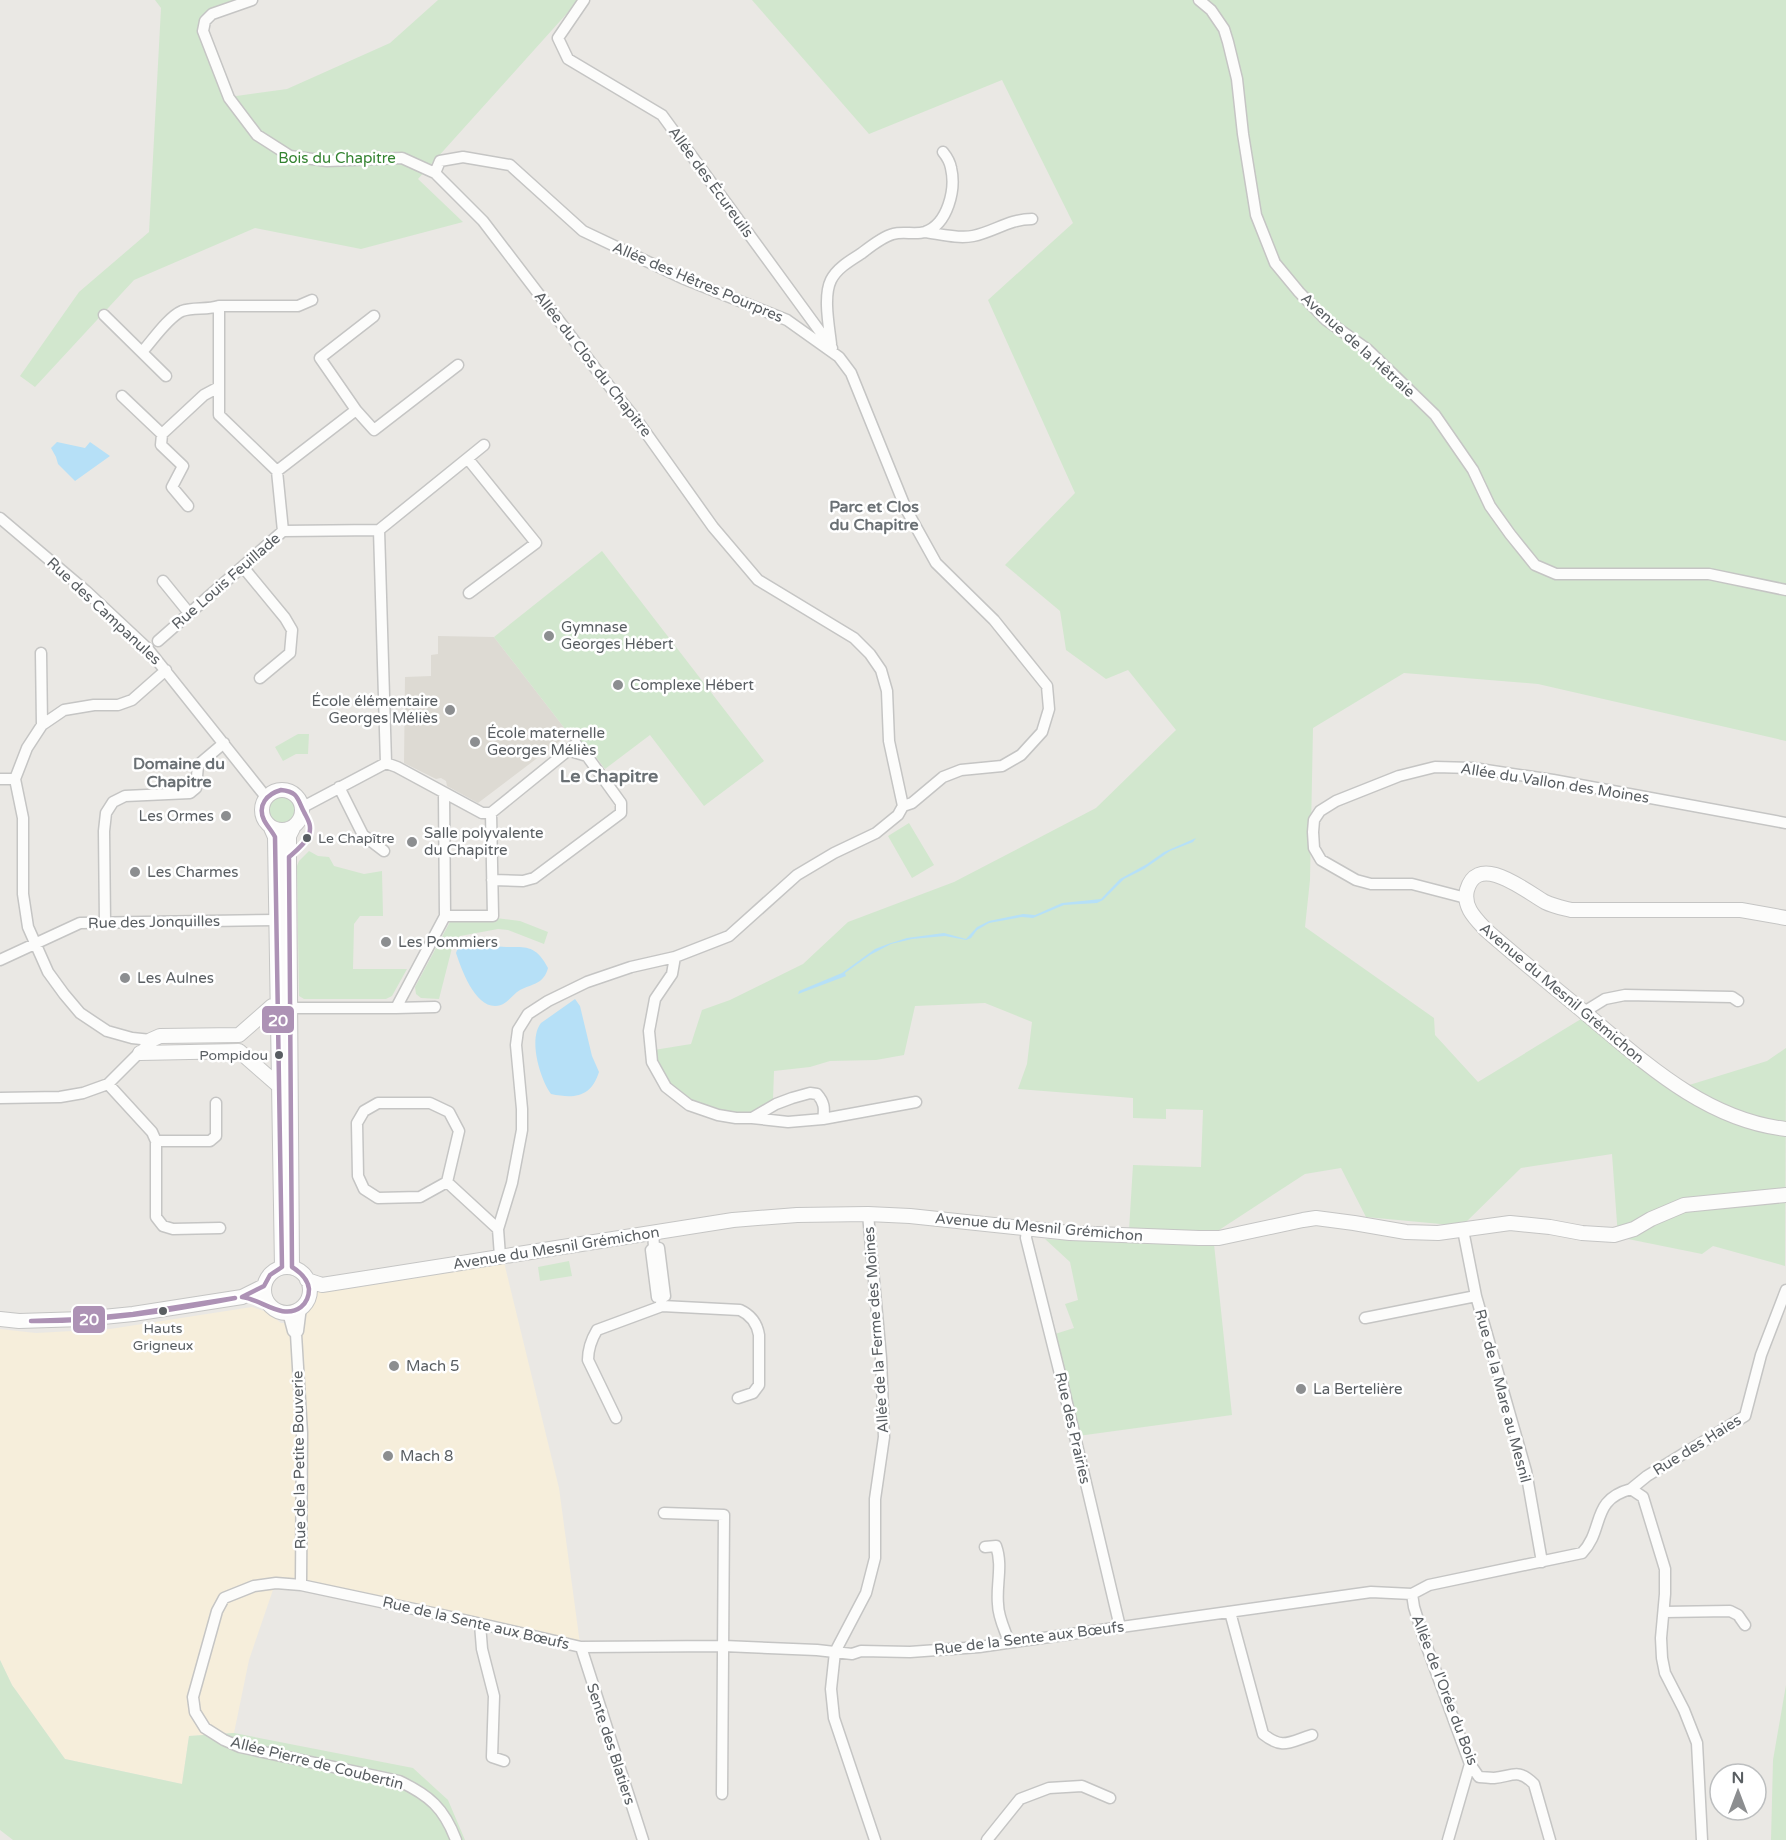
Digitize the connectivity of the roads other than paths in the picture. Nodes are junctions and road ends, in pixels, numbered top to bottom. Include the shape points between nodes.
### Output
1 (252, 0) edge
2 (584, 0) edge
3 (1199, 0) edge
4 (943, 152) dead end
5 (435, 173) junction
6 (1032, 219) dead end
7 (925, 232) junction
8 (312, 300) dead end
9 (219, 306) junction
10 (104, 315) dead end
11 (374, 316) dead end
12 (832, 347) junction
13 (142, 352) junction
14 (839, 357) junction
15 (458, 365) dead end
16 (166, 376) dead end
17 (219, 387) junction
18 (122, 396) dead end
19 (356, 410) junction
20 (162, 434) junction
21 (484, 446) dead end
22 (468, 459) junction
23 (277, 471) junction
24 (188, 506) dead end
25 (0, 518) edge
26 (379, 530) junction
27 (283, 531) junction
28 (243, 567) junction
29 (163, 581) dead end
30 (1786, 590) edge
31 (469, 593) dead end
32 (189, 613) junction
33 (158, 641) dead end
34 (41, 653) dead end
35 (166, 670) junction
36 (260, 678) dead end
37 (42, 725) junction
38 (224, 743) junction
39 (386, 763) junction
40 (0, 779) edge
41 (15, 779) junction
42 (339, 788) junction
43 (444, 793) junction
44 (266, 797) junction
45 (903, 806) junction
46 (303, 807) junction
47 (491, 813) junction
48 (1786, 823) edge
49 (271, 828) junction
50 (292, 828) junction
51 (384, 851) dead end
52 (492, 880) junction
53 (1466, 898) junction
54 (445, 916) junction
55 (1786, 918) edge
56 (276, 920) junction
57 (105, 923) junction
58 (36, 943) junction
59 (675, 957) junction
60 (0, 960) edge
61 (1738, 1001) dead end
62 (283, 1006) junction
63 (435, 1007) dead end
64 (396, 1008) junction
65 (1584, 1012) junction
66 (239, 1035) junction
67 (151, 1040) junction
68 (239, 1051) junction
69 (140, 1053) junction
70 (108, 1084) junction
71 (284, 1086) junction
72 (0, 1098) edge
73 (916, 1102) dead end
74 (216, 1103) dead end
75 (752, 1118) junction
76 (823, 1119) junction
77 (1786, 1130) edge
78 (156, 1141) junction
79 (447, 1182) junction
80 (1786, 1195) edge
81 (868, 1214) junction
82 (220, 1228) dead end
83 (498, 1229) junction
84 (1027, 1229) junction
85 (1463, 1230) junction
86 (653, 1232) junction
87 (500, 1256) junction
88 (287, 1267) junction
89 (307, 1280) junction
90 (322, 1284) junction
91 (264, 1286) junction
92 (1786, 1290) edge
93 (1476, 1296) junction
94 (242, 1297) junction
95 (661, 1302) junction
96 (269, 1305) junction
97 (299, 1305) junction
98 (1365, 1318) dead end
99 (0, 1319) edge
100 (738, 1398) dead end
101 (616, 1418) dead end
102 (1631, 1489) junction
103 (664, 1513) dead end
104 (985, 1547) dead end
105 (1542, 1562) junction
106 (301, 1585) junction
107 (1412, 1594) junction
108 (217, 1611) joint
109 (1230, 1612) junction
110 (1664, 1612) junction
111 (480, 1624) junction
112 (1745, 1625) dead end
113 (1120, 1627) junction
114 (1009, 1642) junction
115 (724, 1646) junction
116 (581, 1647) junction
117 (835, 1652) junction
118 (1312, 1734) dead end
119 (504, 1761) dead end
120 (1470, 1764) junction
121 (722, 1794) dead end
122 (1110, 1798) dead end
123 (456, 1840) edge
124 (643, 1840) edge
125 (875, 1840) edge
126 (987, 1840) edge
127 (1448, 1840) edge
128 (1550, 1840) edge
129 (1702, 1840) edge

1 - 5 street, Allée du Clos du Chapitre via 212,14 203,31 229,98 257,135 290,156 327,161 402,158
2 - 12 street, Allée des Écureuils via 558,38 568,59 662,115
3 - 30 street, Avenue de la Hêtraie via 1211,10 1228,42 1237,78 1256,215 1275,263 1326,320 1367,349 1435,415 1473,470 1490,507 1535,565 1556,574 1709,574
4 - 7 street via 952,169 949,202 939,222
5 - 14 street, Allée des Hêtres Pourpres via 440,161 463,157 510,165 583,231 682,278 787,320
5 - 45 street, Allée du Clos du Chapitre via 483,221 758,580 854,638 870,654 881,670 887,691 889,741
6 - 7 street via 1012,221 974,236
7 - 12 street via 891,234 843,266 831,279 828,315
8 - 9 street via 298,306
9 - 13 street via 173,316
9 - 17 street
10 - 13 street
11 - 19 street via 320,358
12 - 14 street, Allée des Écureuils
13 - 16 street
14 - 45 street, Allée des Hêtres Pourpres via 851,374 906,509 936,563 994,620 1047,686 1049,709 1042,732 1021,755 1002,766 960,770 943,777
15 - 19 street via 374,430
17 - 20 street via 204,395
17 - 23 street via 219,415
18 - 20 street
19 - 23 street
20 - 24 street via 161,445 183,466 172,487
21 - 22 street
22 - 26 street
22 - 31 street via 536,543
23 - 27 street
25 - 35 street, Rue des Campanules via 86,591
26 - 27 street, Rue Louis Feuillade
26 - 39 street
27 - 28 street, Rue Louis Feuillade
28 - 32 street, Rue Louis Feuillade
28 - 36 street via 292,630 290,653
29 - 32 street
32 - 33 street, Rue Louis Feuillade
34 - 37 street
35 - 37 street via 132,699 118,705 63,710
35 - 38 street, Rue des Campanules
37 - 41 street via 27,748
38 - 44 street, Rue des Campanules
38 - 57 street via 198,765 196,788 190,793 125,796 113,802 106,813 104,831
39 - 42 street
39 - 43 street
40 - 41 street
41 - 58 street via 23,818 23,894 28,927
42 - 46 street
42 - 51 street via 363,835
43 - 47 street via 482,813
43 - 54 street
44 - 46 street via 288,790
44 - 49 street via 261,810
45 - 59 street, Allée des Hêtres Pourpres via 876,833 797,875 729,936
46 - 50 street via 302,817
47 - 52 street
47 - 52 street via 572,747 587,756 621,803 621,813 534,878
48 - 53 street, Allée du Vallon des Moines via 1553,780 1473,768 1435,767 1399,776 1336,801 1314,820 1314,848 1321,860 1356,880 1412,884
49 - 50 street
49 - 56 street via 275,837
50 - 62 street
52 - 54 street via 493,916
53 - 55 street via 1472,880 1482,874 1496,874 1547,903 1571,910 1741,910
53 - 65 street, Avenue du Mesnil Grémichon via 1470,913 1486,930
54 - 64 street
56 - 57 street, Rue des Jonquilles
56 - 62 street
57 - 58 street, Rue des Jonquilles via 80,923
58 - 60 street, Rue des Jonquilles
58 - 67 street via 48,972 80,1013 107,1031
59 - 75 street via 672,974 656,999 649,1031 652,1062 666,1087 689,1105 718,1116
59 - 83 street, Allée des Hêtres Pourpres via 587,982 528,1014 518,1030 516,1045 522,1130
61 - 65 street via 1732,997 1624,995 1605,999
62 - 64 street
62 - 66 street via 272,1006
62 - 71 street
63 - 64 street
65 - 77 street, Avenue du Mesnil Grémichon via 1647,1065 1712,1108 1748,1122
66 - 67 street via 160,1036
66 - 68 street
67 - 69 street
68 - 69 street
68 - 71 street
69 - 70 street
70 - 72 street via 60,1097
70 - 78 street
71 - 88 street
73 - 76 street
74 - 78 street via 216,1136 210,1141
75 - 76 street via 788,1122
75 - 76 street via 776,1104 817,1094 825,1109
78 - 82 street via 156,1217 163,1226 173,1229
79 - 79 street via 459,1131 449,1112 430,1103 378,1103 363,1111 357,1123 358,1176 364,1189 378,1198 420,1197
79 - 83 street
80 - 85 street, Avenue du Mesnil Grémichon via 1684,1205 1614,1235 1510,1223
81 - 84 street, Avenue du Mesnil Grémichon
81 - 86 street, Avenue du Mesnil Grémichon via 733,1220
81 - 117 street, Allée de la Ferme des Moines via 884,1437 875,1499 875,1558 866,1593
83 - 87 street
84 - 85 street, Avenue du Mesnil Grémichon via 1219,1238 1316,1218 1406,1232
84 - 113 street, Rue des Prairies via 1026,1238
85 - 93 street, Rue de la Mare au Mesnil
86 - 87 street, Avenue du Mesnil Grémichon
86 - 95 street via 651,1250
87 - 90 street, Avenue du Mesnil Grémichon
88 - 89 street
88 - 91 street via 274,1270
89 - 90 street, Avenue du Mesnil Grémichon
89 - 97 street
90 - 97 street
91 - 94 street
91 - 96 street
92 - 102 street, Rue des Haies via 1761,1355 1745,1416
93 - 98 street
93 - 105 street, Rue de la Mare au Mesnil via 1526,1472
94 - 96 street
94 - 99 street via 83,1319
95 - 100 street via 740,1310 754,1320 759,1335 759,1385 753,1393
95 - 101 street via 597,1330 591,1340 588,1360
96 - 97 street via 281,1312
97 - 106 street, Rue de la Petite Bouverie via 293,1331 302,1433
102 - 105 street, Rue des Haies via 1609,1499 1582,1553
102 - 110 street via 1642,1497 1665,1569
103 - 115 street via 724,1515
104 - 114 street via 996,1546 999,1552 998,1607
105 - 107 street, Rue de la Sente aux Bœufs via 1429,1585
106 - 108 street, Rue de la Sente aux Bœufs via 254,1586 224,1598
106 - 111 street, Rue de la Sente aux Bœufs
107 - 109 street, Rue de la Sente aux Bœufs via 1371,1592
107 - 120 street, Allée de l'Orée du Bois via 1424,1640
108 - 123 street, Allée Pierre de Coubertin via 193,1697 195,1712 205,1728 240,1747 399,1781 421,1791 441,1810
109 - 113 street, Rue de la Sente aux Bœufs
109 - 118 street via 1263,1734 1274,1743 1284,1744
110 - 112 street via 1730,1611
110 - 129 street via 1661,1638 1665,1672 1697,1743
111 - 116 street, Rue de la Sente aux Bœufs
111 - 119 street via 494,1696 492,1757
113 - 114 street, Rue de la Sente aux Bœufs
114 - 117 street, Rue de la Sente aux Bœufs via 910,1652
115 - 116 street, Rue de la Sente aux Bœufs
115 - 117 street, Rue de la Sente aux Bœufs
115 - 121 street
116 - 124 street, Sente des Blatiers
117 - 125 street via 831,1689 834,1718
120 - 127 street
120 - 128 street, Allée de l'Orée du Bois via 1479,1777 1521,1774 1528,1778 1534,1784
122 - 126 street via 1082,1786 1049,1788 1020,1799

